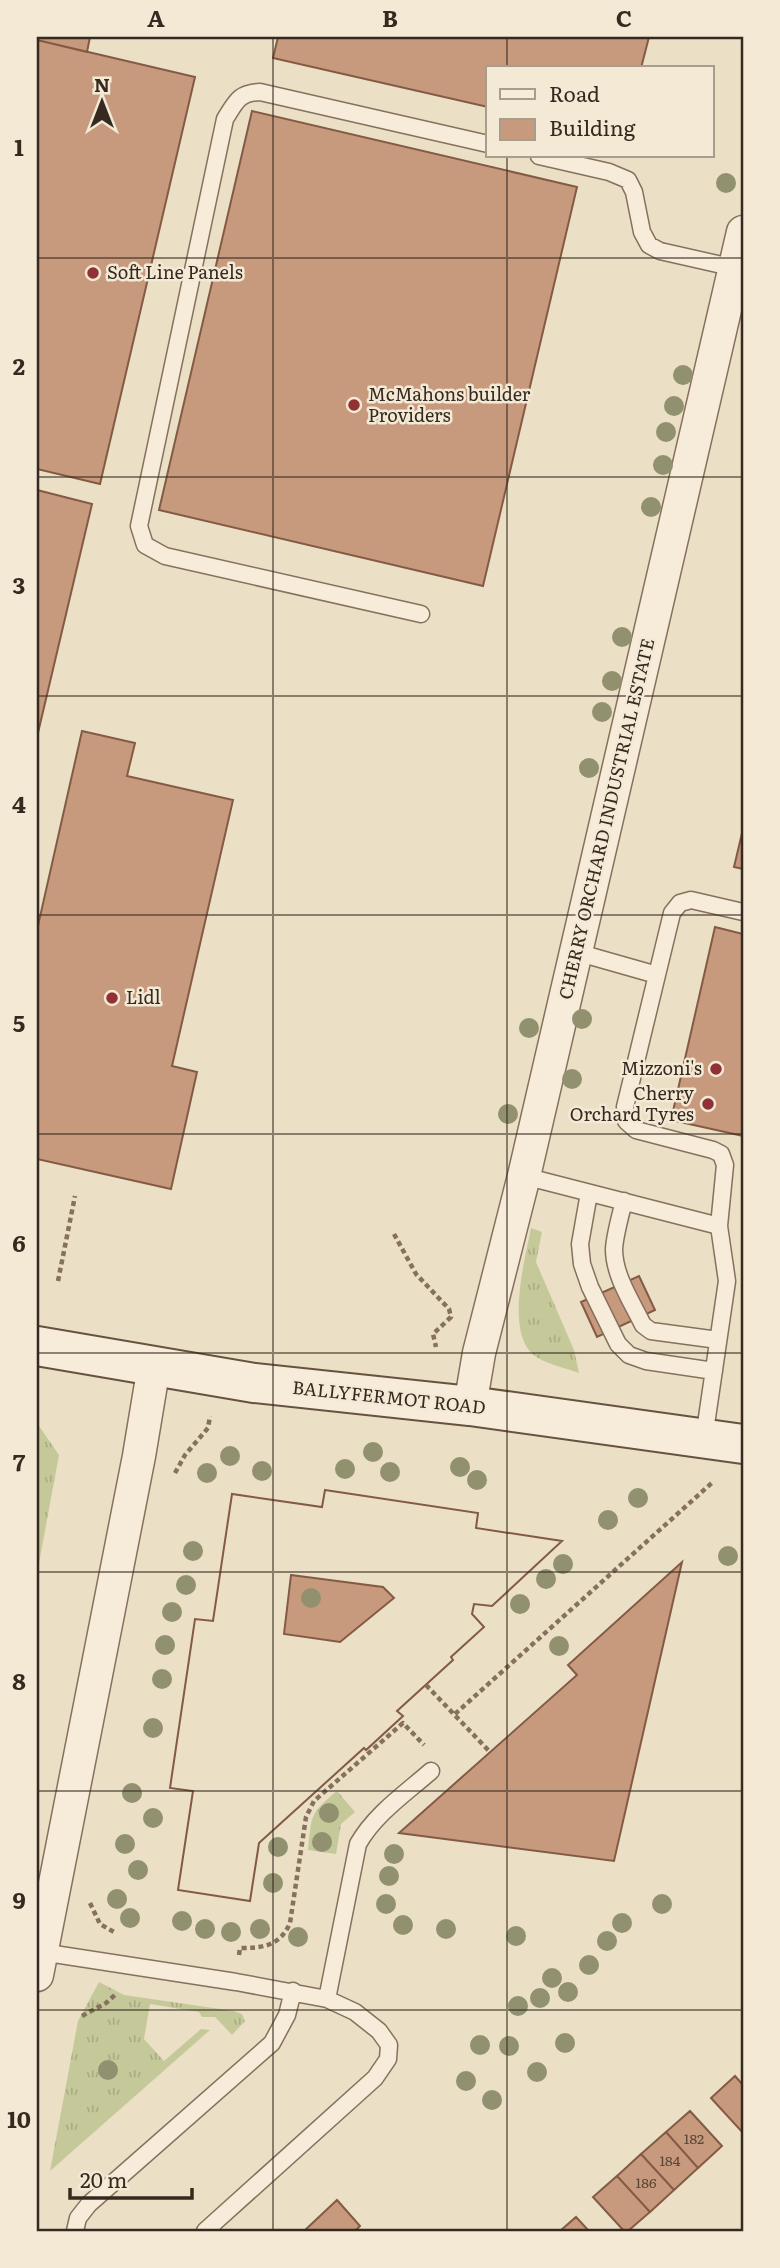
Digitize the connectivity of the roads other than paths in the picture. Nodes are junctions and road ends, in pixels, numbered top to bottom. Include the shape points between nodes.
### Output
1 (486, 144) edge
2 (547, 158) edge
3 (743, 232) edge
4 (735, 268) junction
5 (421, 614) dead end
6 (743, 912) edge
7 (576, 952) junction
8 (657, 975) junction
9 (524, 1176) junction
10 (589, 1193) junction
11 (624, 1201) junction
12 (719, 1226) junction
13 (735, 1282) edge
14 (718, 1340) junction
15 (37, 1346) edge
16 (155, 1366) junction
17 (714, 1371) junction
18 (470, 1406) junction
19 (704, 1438) junction
20 (743, 1444) edge
21 (431, 1771) dead end
22 (39, 1963) edge
23 (293, 1991) junction
24 (327, 1999) junction
25 (75, 2231) edge
26 (205, 2231) edge

1 - 5 lane via 260,92 245,93 237,100 225,119 139,526 145,545 165,556
2 - 4 lane via 628,180 649,245
3 - 4 street, CHERRY ORCHARD INDUSTRIAL ESTATE
4 - 7 street, CHERRY ORCHARD INDUSTRIAL ESTATE
6 - 8 lane via 691,900 680,903 672,914
7 - 8 lane
7 - 9 street, CHERRY ORCHARD INDUSTRIAL ESTATE
8 - 12 lane via 625,1107 626,1121 636,1130 721,1154 726,1165
9 - 10 lane
9 - 18 street, CHERRY ORCHARD INDUSTRIAL ESTATE
10 - 11 lane
10 - 17 lane via 580,1244 582,1264 618,1344 629,1355 646,1361
11 - 12 lane
11 - 14 lane via 615,1259 643,1325 651,1331
12 - 13 lane
13 - 14 lane
14 - 17 lane
15 - 16 main road, BALLYFERMOT ROAD
16 - 18 main road, BALLYFERMOT ROAD via 268,1385
16 - 22 street
17 - 19 lane
18 - 19 main road, BALLYFERMOT ROAD
19 - 20 main road, BALLYFERMOT ROAD
21 - 24 lane via 378,1817 358,1844
22 - 23 lane
23 - 24 lane
23 - 25 lane via 272,2043 89,2204
24 - 26 lane via 355,2012 379,2031 389,2045 388,2059 375,2078

